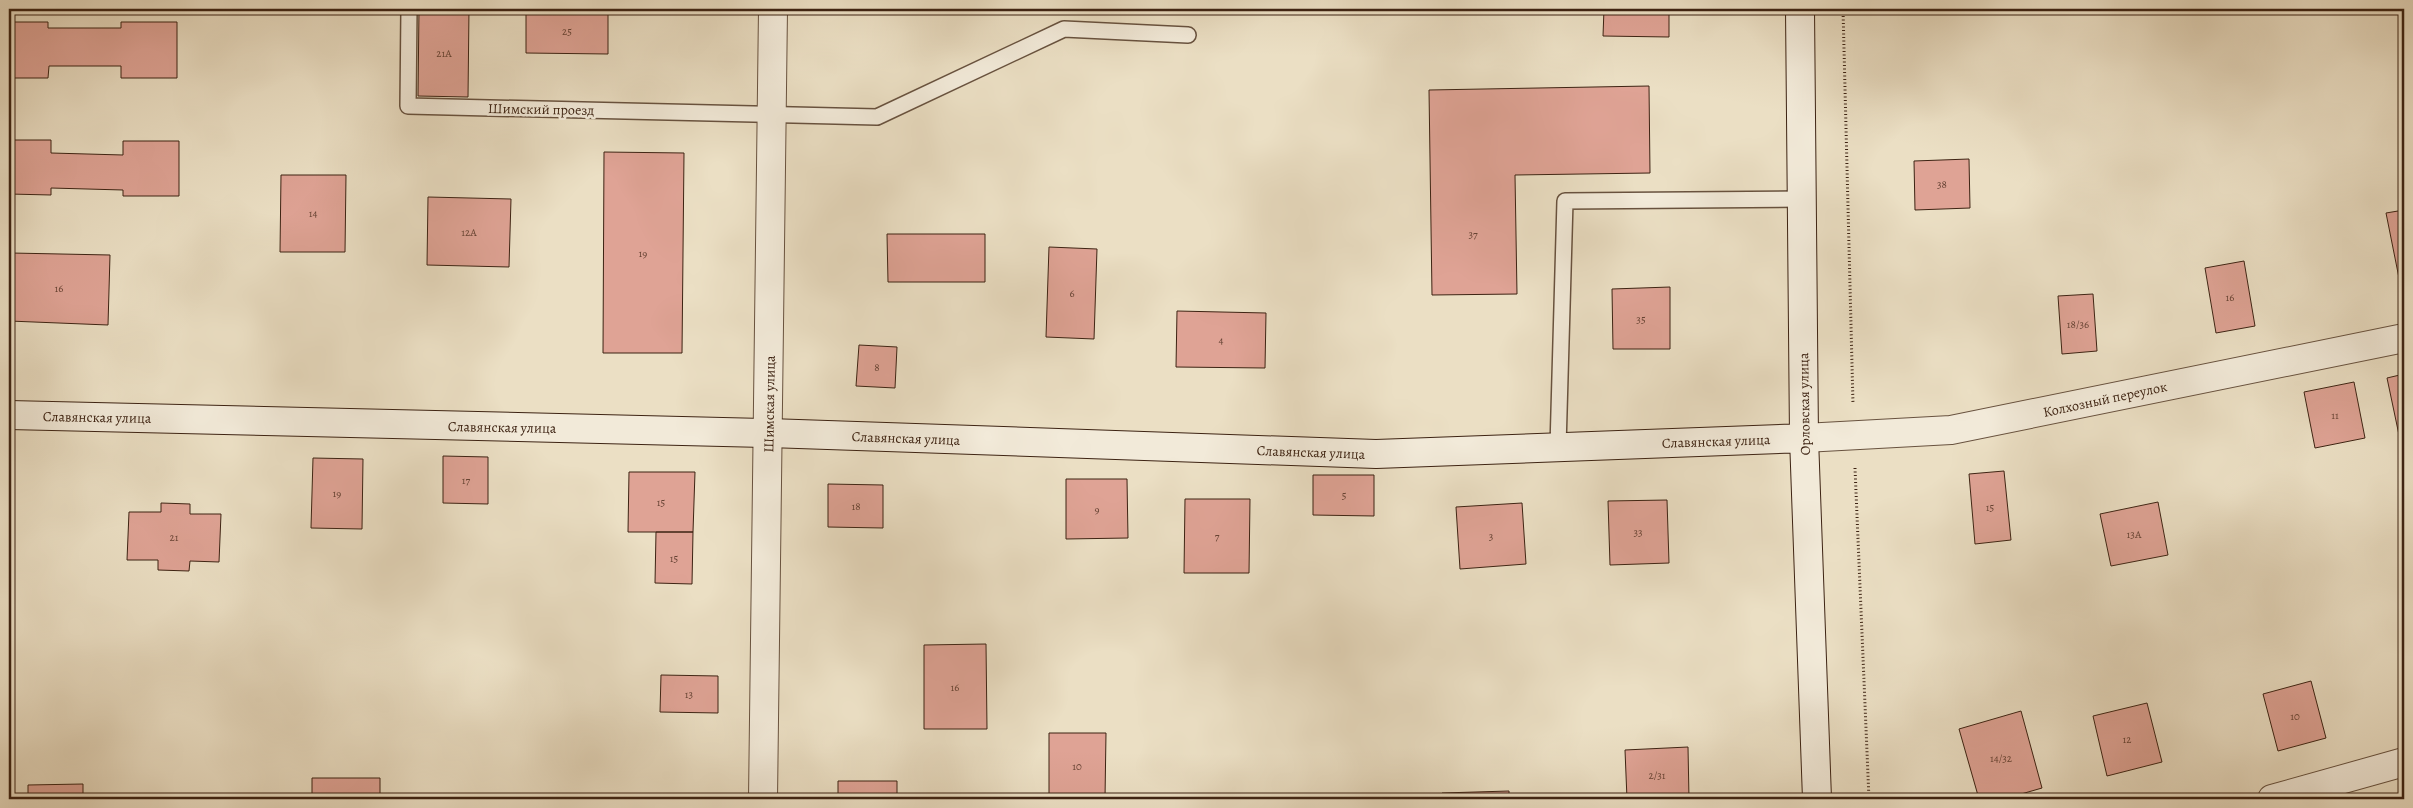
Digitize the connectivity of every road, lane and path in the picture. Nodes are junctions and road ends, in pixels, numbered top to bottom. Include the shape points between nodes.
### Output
1 (409, 9) edge
2 (773, 9) edge
3 (1800, 9) edge
4 (1188, 35) dead end
5 (771, 114) junction
6 (1802, 200) junction
7 (2404, 338) edge
8 (9, 415) edge
9 (769, 433) junction
10 (1804, 438) junction
11 (1558, 447) junction
12 (2404, 762) edge
13 (763, 799) edge
14 (1817, 799) edge
15 (2272, 799) edge

1 - 5 lane, Шимский проезд via 408,106
2 - 5 street, Шимская улица
3 - 6 street, Орловская улица
4 - 5 lane via 1064,29 878,117
5 - 9 street, Шимская улица
6 - 10 street, Орловская улица
6 - 11 lane via 1565,201
7 - 10 street, Колхозный переулок via 1951,430
8 - 9 street, Славянская улица
9 - 11 street, Славянская улица via 1376,454
9 - 13 street, Шимская улица
10 - 11 street, Славянская улица
10 - 14 street, Орловская улица
12 - 15 street

